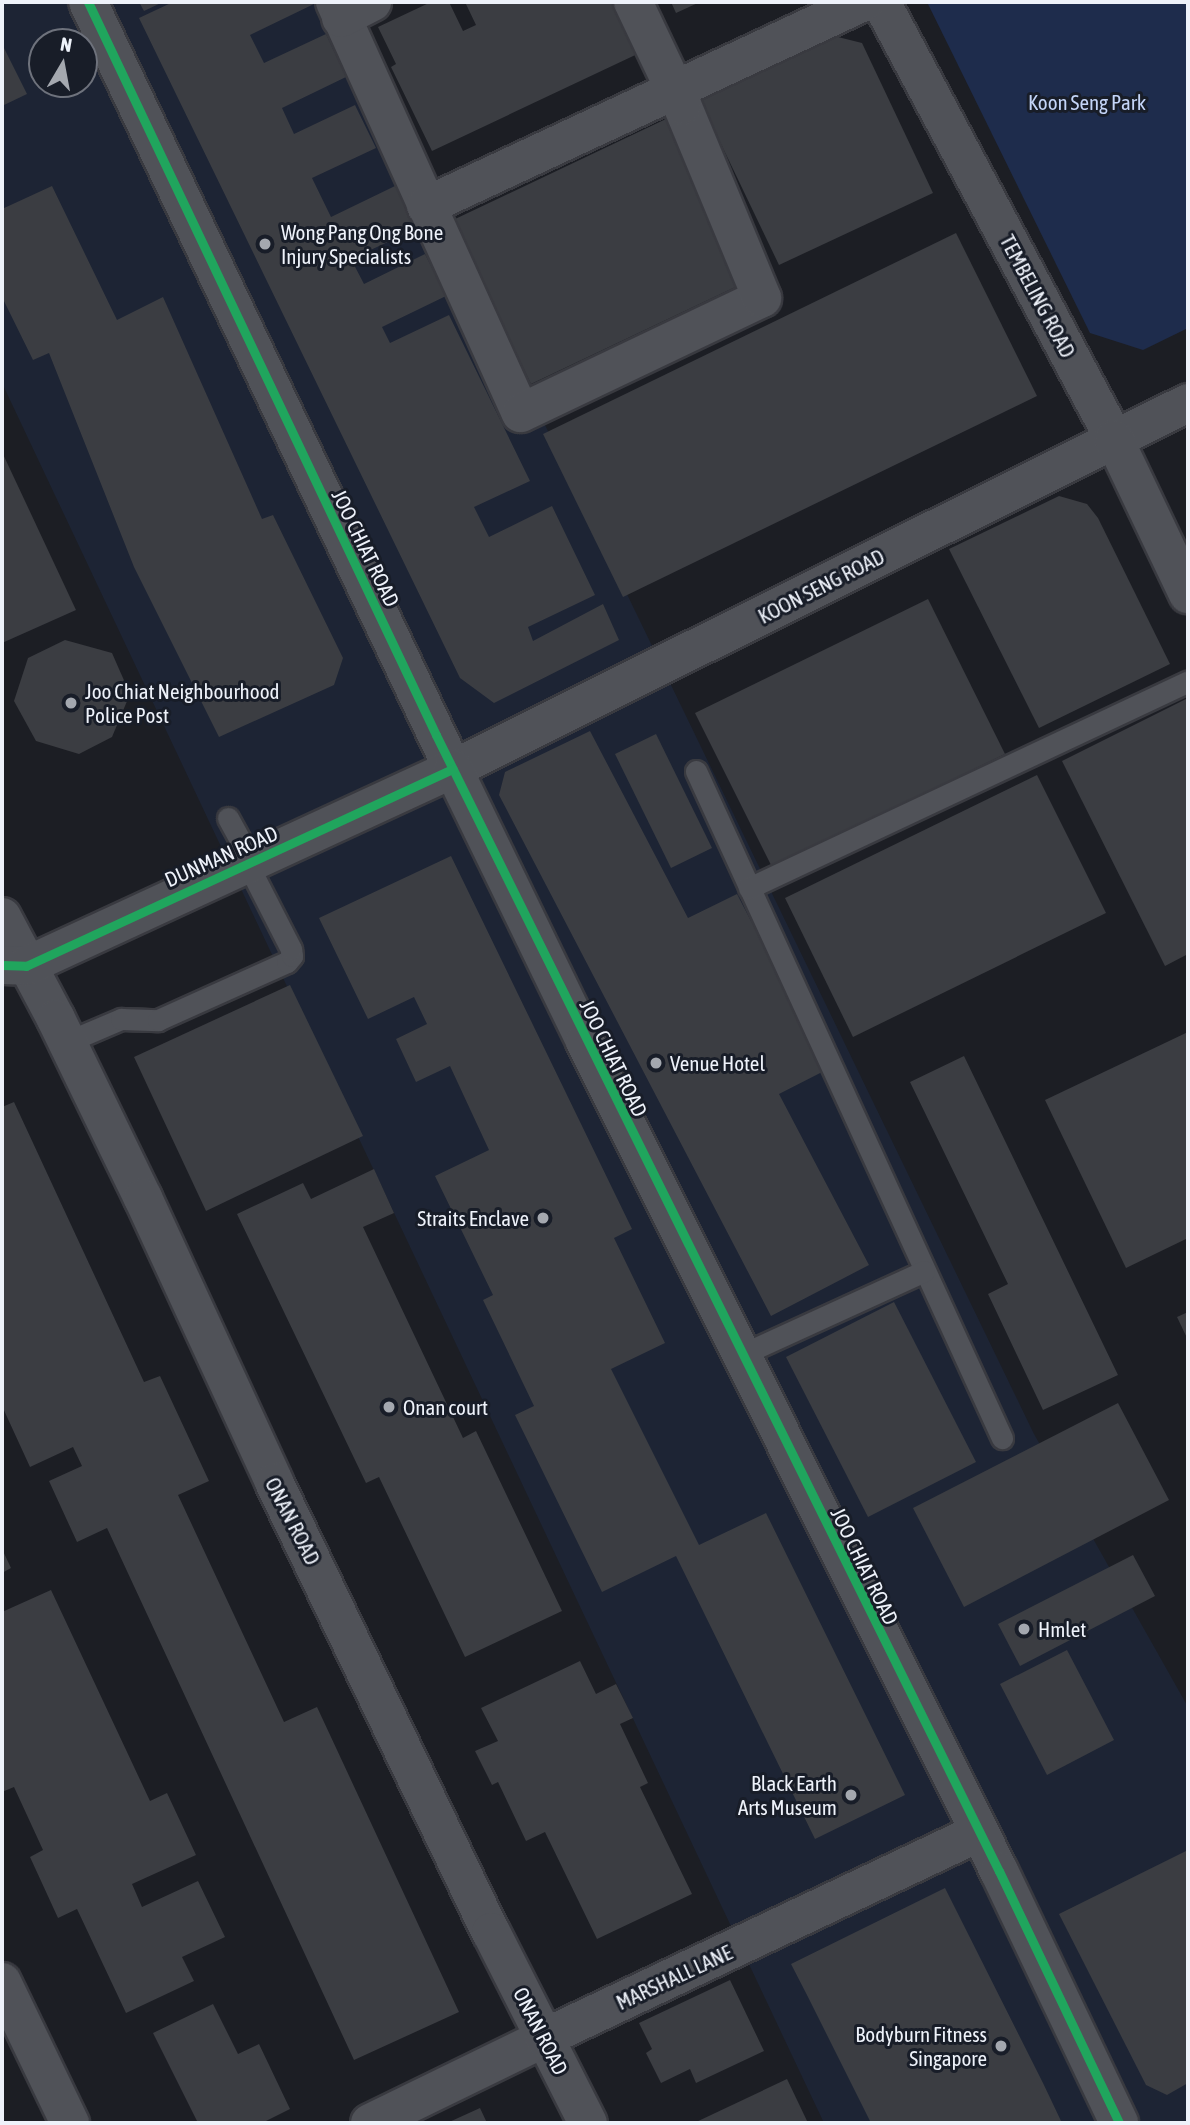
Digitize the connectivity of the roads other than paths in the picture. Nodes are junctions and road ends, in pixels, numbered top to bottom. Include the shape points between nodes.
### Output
1 (88, 2) edge
2 (632, 2) edge
3 (864, 2) edge
4 (881, 2) edge
5 (349, 7) edge
6 (675, 90) junction
7 (426, 206) junction
8 (1188, 403) edge
9 (1114, 439) junction
10 (1188, 594) edge
11 (1188, 681) edge
12 (453, 769) junction
13 (696, 771) dead end
14 (228, 818) dead end
15 (249, 863) junction
16 (749, 888) junction
17 (2, 917) edge
18 (14, 965) edge
19 (67, 1042) junction
20 (924, 1271) junction
21 (743, 1354) junction
22 (1002, 1438) dead end
23 (977, 1833) junction
24 (2, 1982) edge
25 (544, 2038) junction
26 (70, 2123) edge
27 (370, 2123) edge
28 (588, 2123) edge
29 (1119, 2123) edge

1 - 12 street, JOO CHIAT ROAD
2 - 6 street
3 - 6 street
4 - 9 street, TEMBELING ROAD
5 - 7 street
6 - 7 street
6 - 7 street via 762,298 521,413
8 - 9 street, KOON SENG ROAD
9 - 10 street, TEMBELING ROAD
9 - 12 street, KOON SENG ROAD
11 - 16 lane
12 - 15 street, DUNMAN ROAD
12 - 21 street, JOO CHIAT ROAD
13 - 16 lane
14 - 15 lane
15 - 18 street, DUNMAN ROAD
15 - 19 lane via 291,949 287,962 158,1020 121,1019
16 - 20 lane
17 - 18 street, ONAN ROAD
18 - 19 street, ONAN ROAD
19 - 25 street, ONAN ROAD
20 - 21 lane
20 - 22 lane
21 - 23 street, JOO CHIAT ROAD
23 - 25 street, MARSHALL LANE
23 - 29 street, JOO CHIAT ROAD
24 - 26 street
25 - 27 street, MARSHALL LANE
25 - 28 street, ONAN ROAD

